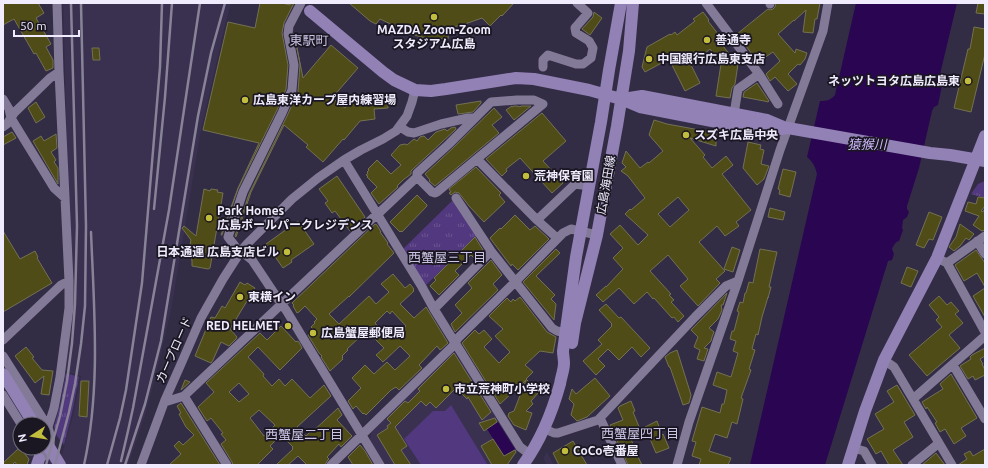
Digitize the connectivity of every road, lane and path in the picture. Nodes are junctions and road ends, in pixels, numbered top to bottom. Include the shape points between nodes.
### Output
1 (57, 3) edge
2 (301, 3) edge
3 (577, 3) edge
4 (621, 3) edge
5 (633, 3) edge
6 (706, 3) edge
7 (828, 3) edge
8 (310, 11) dead end
9 (543, 67) dead end
10 (59, 72) junction
11 (758, 74) junction
12 (415, 90) junction
13 (605, 95) junction
14 (3, 99) edge
15 (621, 99) junction
16 (778, 104) dead end
17 (734, 114) junction
18 (11, 118) junction
19 (474, 118) junction
20 (3, 127) edge
21 (400, 127) junction
22 (788, 128) junction
23 (985, 136) edge
24 (477, 159) junction
25 (344, 160) junction
26 (980, 161) edge
27 (417, 177) junction
28 (589, 186) junction
29 (64, 198) junction
30 (456, 198) dead end
31 (377, 214) junction
32 (537, 220) junction
33 (580, 231) junction
34 (597, 234) junction
35 (557, 238) junction
36 (981, 239) edge
37 (238, 248) junction
38 (491, 251) junction
39 (985, 254) edge
40 (942, 261) junction
41 (69, 281) junction
42 (738, 281) junction
43 (515, 282) junction
44 (282, 304) junction
45 (434, 309) junction
46 (985, 332) edge
47 (569, 333) junction
48 (985, 336) edge
49 (3, 340) edge
50 (455, 343) junction
51 (3, 356) edge
52 (884, 360) junction
53 (953, 365) junction
54 (3, 374) edge
55 (3, 394) edge
56 (184, 396) junction
57 (913, 399) junction
58 (165, 400) junction
59 (16, 416) edge
60 (29, 416) edge
61 (39, 416) edge
62 (51, 416) edge
63 (600, 418) junction
64 (985, 419) edge
65 (544, 429) junction
66 (362, 435) junction
67 (939, 443) junction
68 (853, 448) junction
69 (52, 452) edge
70 (531, 455) junction
71 (60, 465) edge
72 (141, 465) edge
73 (228, 465) edge
74 (331, 465) edge
75 (380, 465) edge
76 (523, 465) edge
77 (622, 465) edge
78 (677, 465) edge
79 (848, 465) edge
80 (872, 465) edge
81 (912, 465) edge
82 (952, 465) edge

1 - 10 street
2 - 37 street via 289,26 288,34 294,65 292,90 243,192 228,238
3 - 9 street via 588,13 575,28 593,48 591,58 583,64 576,64 548,55 543,60
4 - 13 street, 広島海田線
5 - 15 street, 広島海田線
6 - 11 street
7 - 22 street via 823,31
8 - 12 street via 383,72
10 - 18 street via 44,83
10 - 29 street
11 - 16 street
11 - 17 street via 738,89
12 - 13 street via 431,91 525,78
12 - 21 street via 407,116
13 - 15 street
13 - 28 street, 広島海田線
14 - 18 street
15 - 17 street via 642,96
15 - 22 street via 640,107 765,131
15 - 34 street, 広島海田線
17 - 22 street via 767,120
18 - 20 street
18 - 29 street via 54,188
19 - 21 street via 441,124 414,133
19 - 24 street via 490,102 534,100 543,104
19 - 27 street via 417,173
21 - 25 street, カープロード
22 - 26 street
22 - 42 street
23 - 26 street
24 - 27 street via 436,193
24 - 32 street
25 - 31 street
25 - 37 street, カープロード via 292,199 246,244
26 - 40 street
27 - 31 street
28 - 32 street via 575,184
28 - 33 street, 広島海田線
29 - 41 street
30 - 38 street
31 - 44 street
31 - 45 street
32 - 35 street
33 - 34 street
33 - 35 street via 571,229
33 - 47 street, 広島海田線
34 - 47 street, 広島海田線
35 - 43 street
36 - 39 street
36 - 40 street
37 - 44 street via 252,260
37 - 58 street, カープロード via 201,318
38 - 43 street
38 - 45 street
40 - 46 street
40 - 52 street
41 - 49 street via 61,285
41 - 62 street via 69,308 60,377
42 - 63 street via 726,286
42 - 78 street via 689,422
43 - 47 street via 552,328
43 - 50 street
44 - 56 street
44 - 66 street
45 - 50 street
47 - 65 street, 広島海田線 via 563,351 564,363 555,402
48 - 53 street
50 - 66 street
50 - 70 street via 520,447
51 - 61 street
52 - 57 street via 894,367
52 - 68 street
53 - 57 street
53 - 64 street
54 - 60 street
55 - 59 street
56 - 58 street
56 - 73 street
57 - 67 street
58 - 72 street, カープロード
63 - 65 street via 558,433
63 - 77 street
65 - 70 street, 広島海田線
66 - 74 street
66 - 75 street
67 - 81 street
67 - 82 street
68 - 79 street
68 - 80 street via 864,452
69 - 71 street
70 - 76 street, 広島海田線

